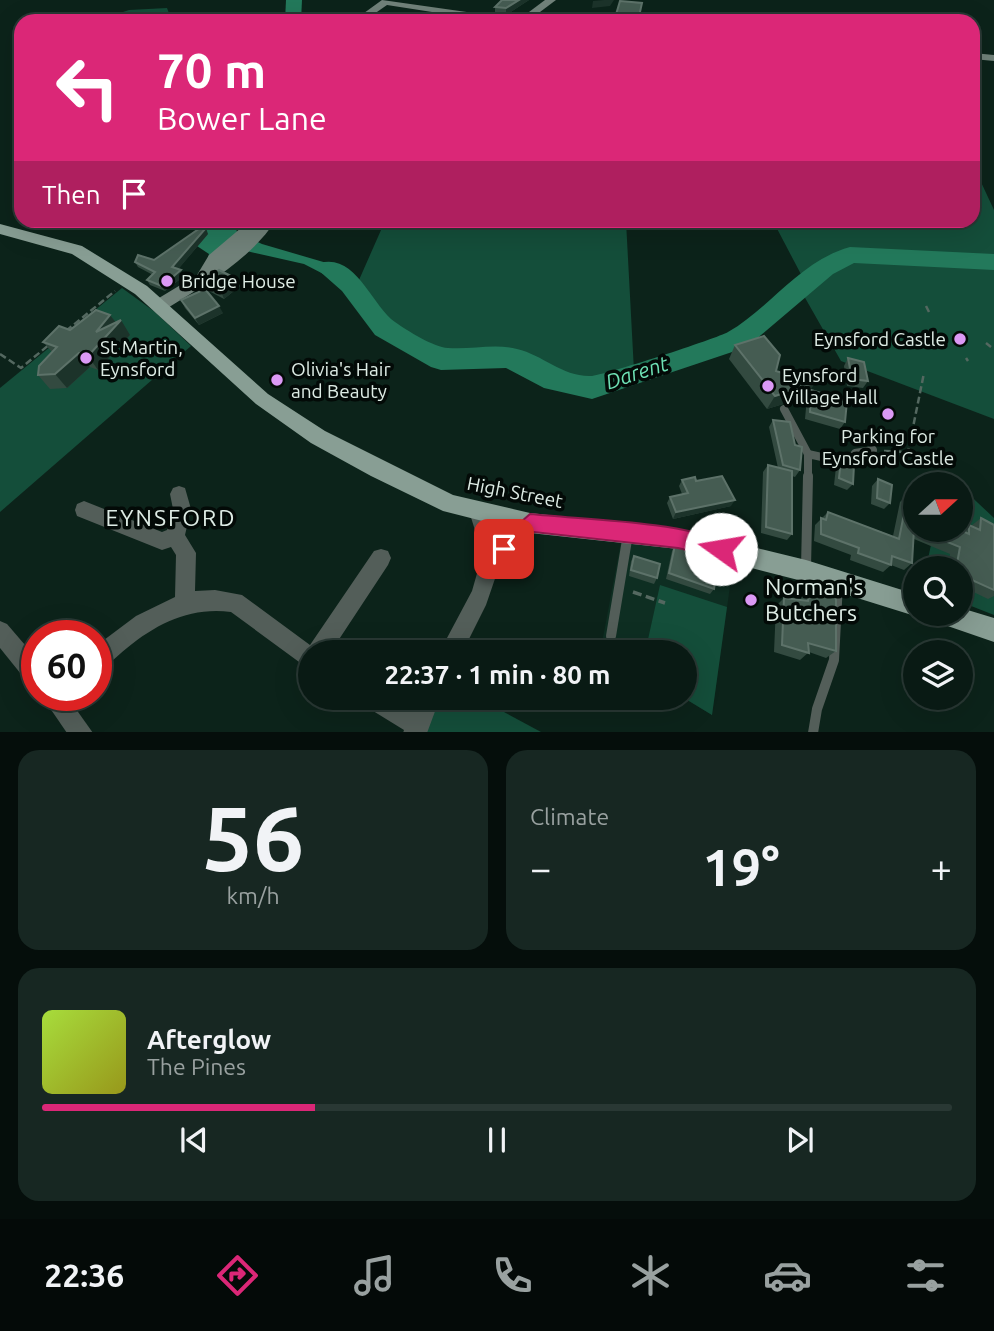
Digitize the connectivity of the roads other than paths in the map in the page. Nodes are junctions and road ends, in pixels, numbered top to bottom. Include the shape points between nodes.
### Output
1 (551, 0) edge
2 (386, 1) edge
3 (368, 14) edge
4 (466, 14) edge
5 (532, 14) edge
6 (250, 228) edge
7 (262, 228) edge
8 (0, 229) edge
9 (213, 273) junction
10 (160, 305) junction
11 (785, 408) edge
12 (873, 450) road end
13 (808, 454) junction
14 (179, 494) dead end
15 (83, 510) dead end
16 (478, 511) junction
17 (530, 523) junction
18 (628, 534) junction
19 (174, 537) junction
20 (381, 558) dead end
21 (490, 562) junction
22 (806, 571) junction
23 (838, 580) junction
24 (903, 601) edge
25 (184, 603) junction
26 (973, 623) edge
27 (994, 630) edge
28 (0, 631) edge
29 (611, 636) dead end
30 (326, 640) edge
31 (456, 640) edge
32 (112, 648) edge
33 (298, 650) edge
34 (21, 657) edge
35 (390, 710) edge
36 (424, 710) edge
37 (66, 711) edge
38 (416, 729) edge
39 (81, 732) edge
40 (813, 732) edge

1 - 5 street
2 - 3 street
2 - 4 street
6 - 9 street via 214,259
7 - 9 street
8 - 10 main road, High Street via 77,250
9 - 10 street
10 - 16 main road, High Street via 262,399 318,437 419,491
11 - 13 lane
12 - 13 lane via 855,453 849,463
13 - 22 lane
14 - 19 street via 182,509
15 - 19 street via 162,541
16 - 17 main road, High Street
16 - 21 street
17 - 18 main road, High Street
17 - 21 street
18 - 22 main road, High Street via 678,539
18 - 29 lane
19 - 25 street via 186,552
20 - 30 street
21 - 31 street
22 - 23 main road, High Street
23 - 24 main road, High Street
23 - 40 lane via 834,660
25 - 32 street via 147,621
25 - 33 street via 235,602
26 - 27 main road
28 - 34 street
35 - 38 street
36 - 38 street
37 - 39 street

